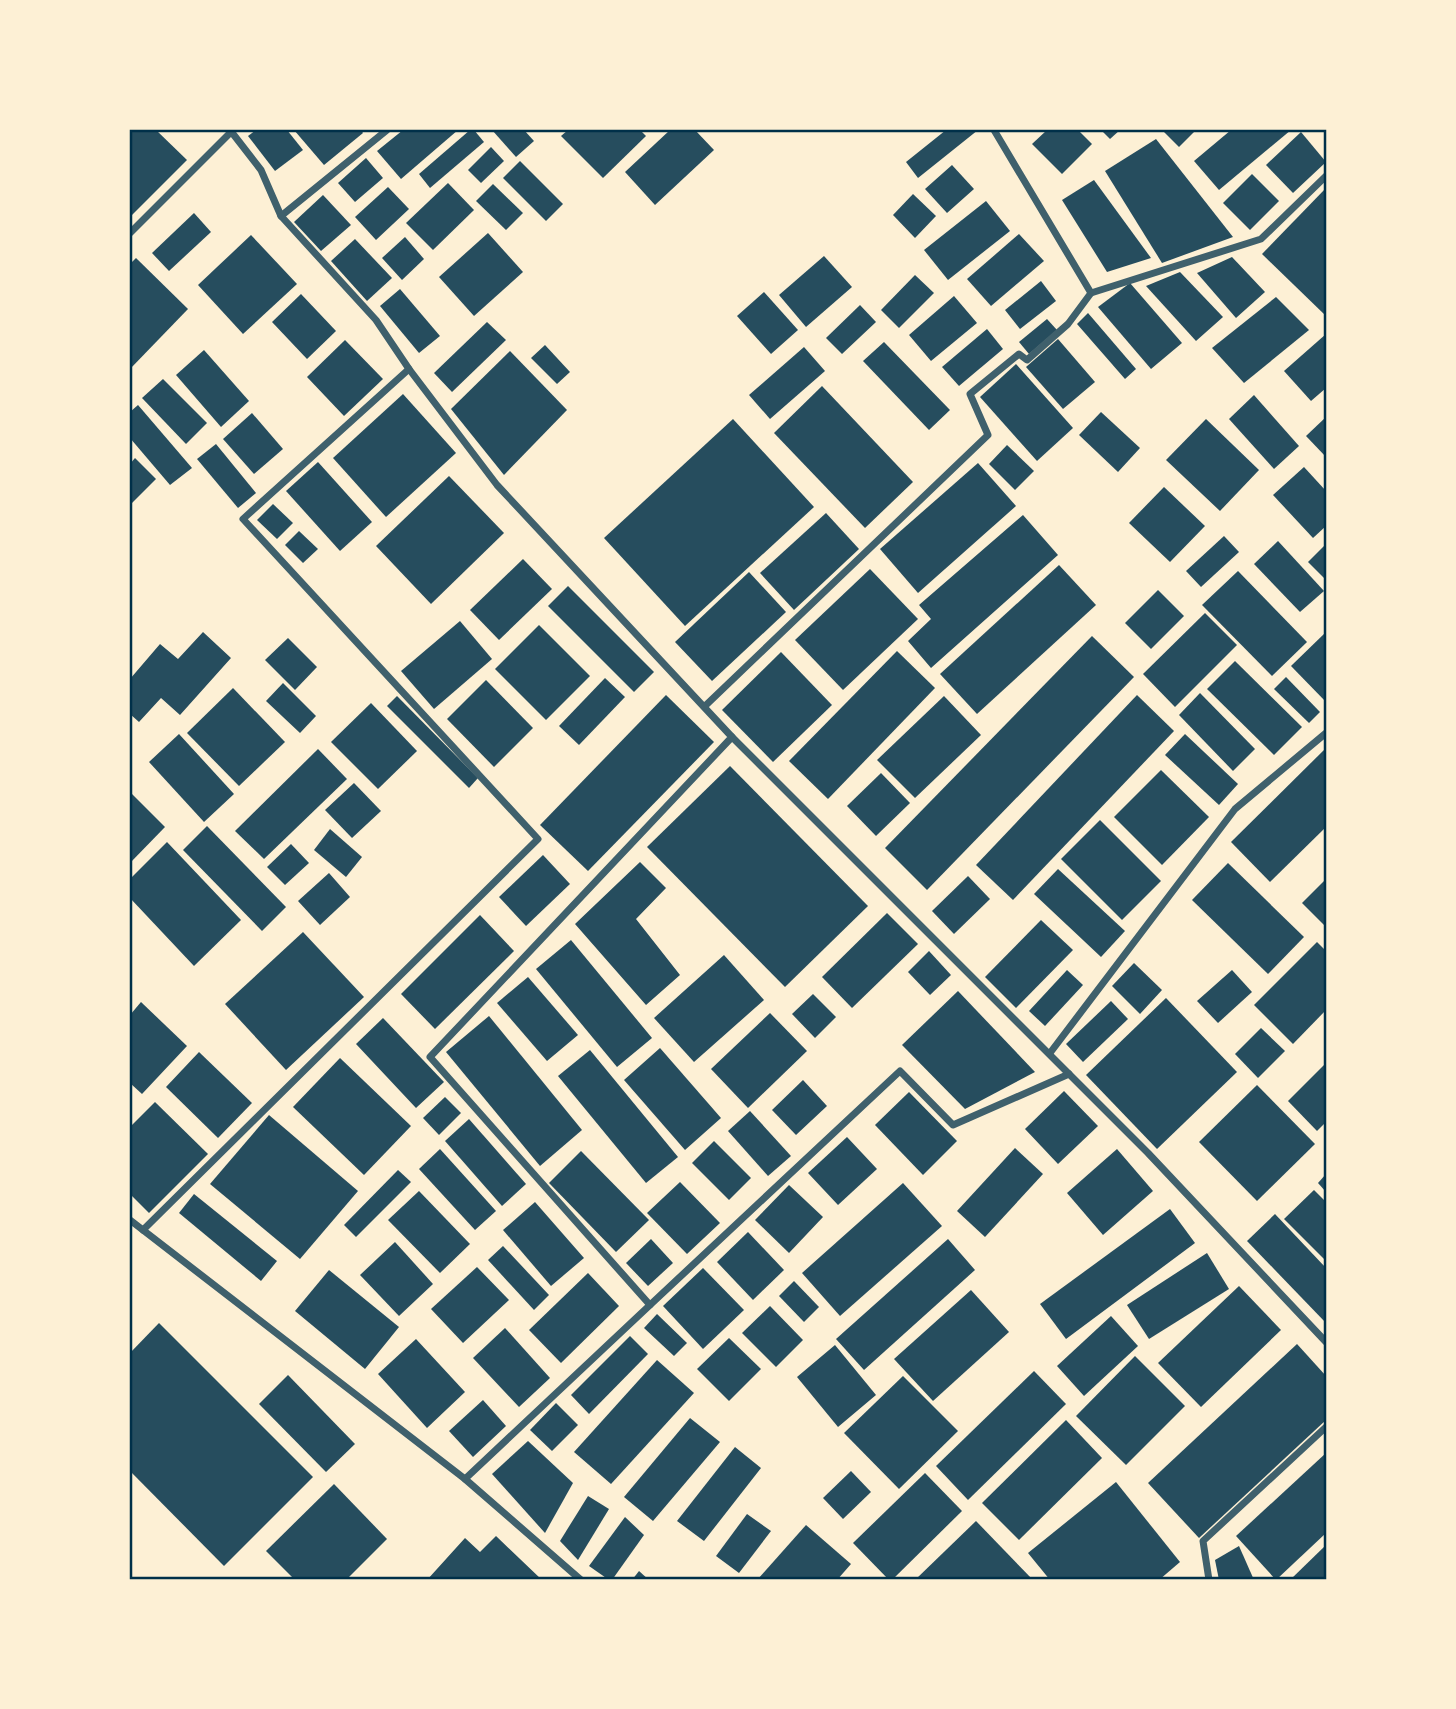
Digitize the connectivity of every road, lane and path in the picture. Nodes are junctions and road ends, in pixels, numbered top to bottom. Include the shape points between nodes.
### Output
1 (232, 130) edge
2 (387, 130) edge
3 (994, 130) edge
4 (1326, 176) edge
5 (281, 216) junction
6 (130, 233) edge
7 (1091, 293) junction
8 (409, 369) junction
9 (705, 706) junction
10 (1326, 733) edge
11 (732, 737) junction
12 (1050, 1054) junction
13 (1069, 1074) junction
14 (130, 1220) edge
15 (143, 1230) junction
16 (650, 1305) junction
17 (1326, 1342) edge
18 (1326, 1427) edge
19 (465, 1479) junction
20 (581, 1580) edge
21 (1209, 1580) edge

1 - 5 street via 261,170
1 - 6 street
2 - 5 street
3 - 7 street
4 - 7 street via 1261,239
5 - 8 street via 376,320
7 - 9 street via 1068,324 1027,360 1019,354 970,394 988,435
8 - 9 street via 497,485
8 - 15 street via 243,519 538,839
9 - 11 street
10 - 12 street via 1235,809
11 - 12 street
11 - 16 street via 430,1057
12 - 13 street
13 - 16 street via 953,1125 900,1071
13 - 17 street
14 - 15 street
15 - 19 street
16 - 19 street
18 - 21 street via 1203,1541
19 - 20 street

